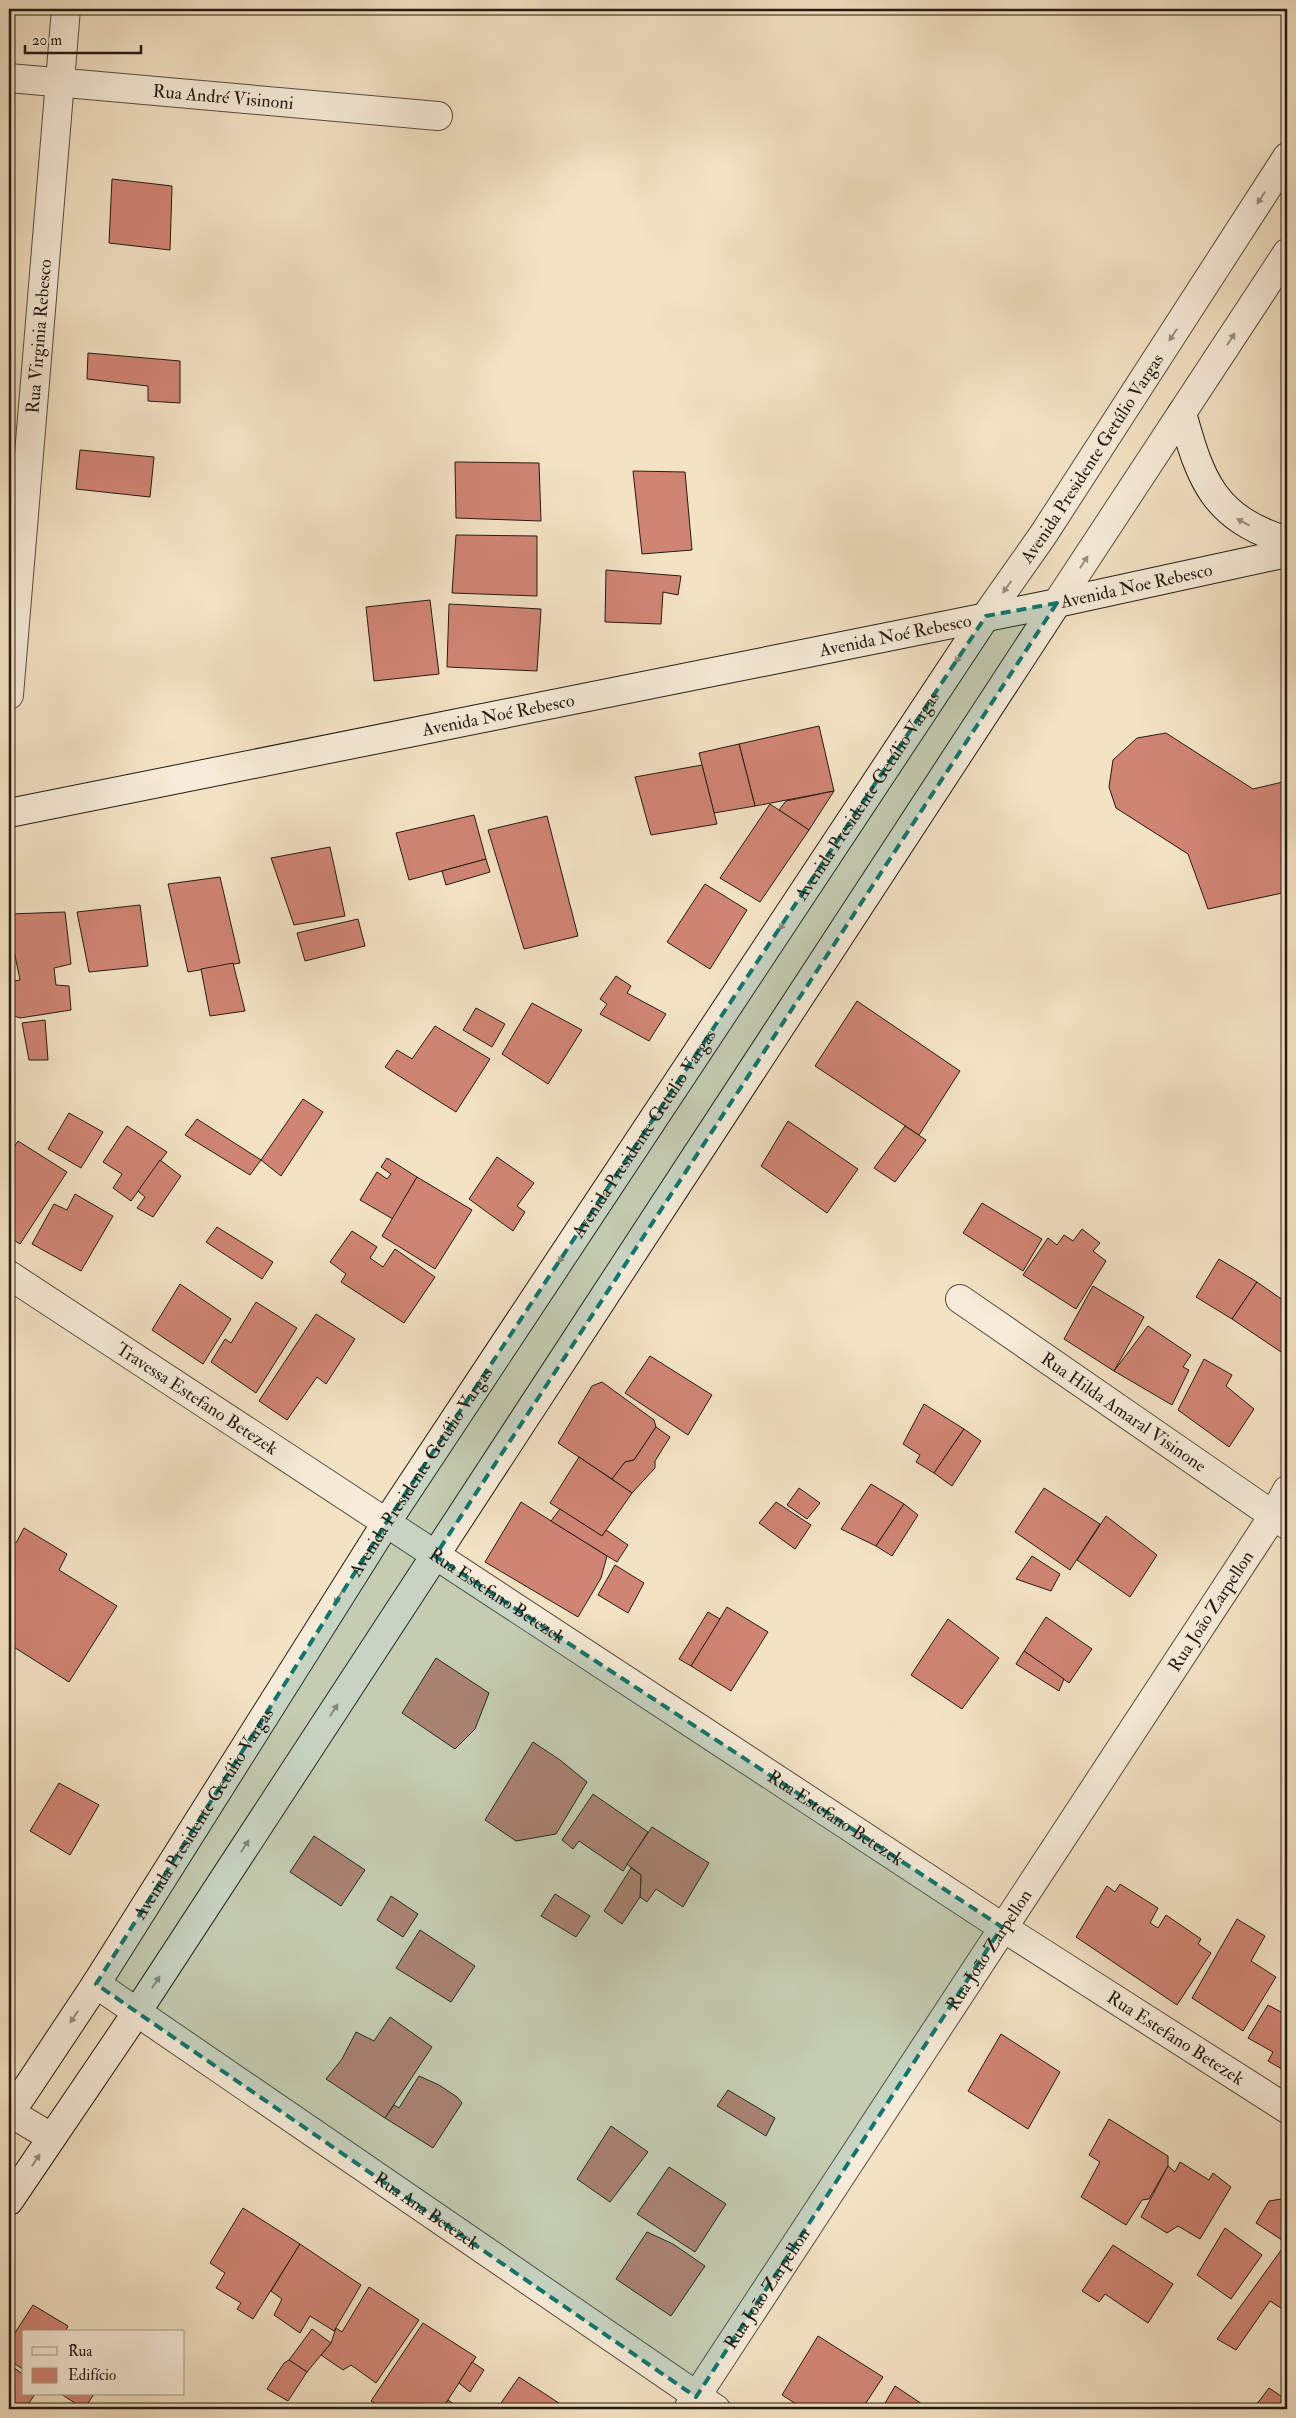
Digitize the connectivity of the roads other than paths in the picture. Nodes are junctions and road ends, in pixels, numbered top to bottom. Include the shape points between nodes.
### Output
1 (66, 9) edge
2 (9, 78) edge
3 (58, 82) junction
4 (438, 116) dead end
5 (1287, 157) edge
6 (1287, 253) edge
7 (1182, 413) junction
8 (1287, 541) edge
9 (1287, 553) edge
10 (1057, 603) junction
11 (986, 616) junction
12 (9, 695) edge
13 (9, 813) edge
14 (9, 1275) edge
15 (960, 1299) dead end
16 (1287, 1490) edge
17 (1280, 1520) edge
18 (386, 1523) junction
19 (435, 1556) junction
20 (1002, 1927) junction
21 (96, 1984) junction
22 (137, 2012) junction
23 (1287, 2109) edge
24 (9, 2113) edge
25 (51, 2136) junction
26 (9, 2200) edge
27 (700, 2405) edge

1 - 3 street, Rua Virginia Rebesco
2 - 3 street, Rua André Visinoni
3 - 4 street, Rua André Visinoni
3 - 12 street, Rua Virginia Rebesco
5 -> 11 street, Avenida Presidente Getúlio Vargas via 1044,535
7 -> 6 street
8 -> 7 street via 1235,518 1210,488 1196,463
10 -> 7 street
9 - 10 street, Avenida Noe Rebesco
10 - 11 street, Avenida Noe Rebesco
10 - 19 street
11 - 13 street, Avenida Noé Rebesco
11 -> 18 street, Avenida Presidente Getúlio Vargas
14 - 18 street, Travessa Estefano Betezek
15 - 17 street, Rua Hilda Amaral Visinone
16 - 17 street, Rua João Zarpellon
17 - 20 street, Rua João Zarpellon
18 - 19 street, Rua Estefano Betezek
18 -> 21 street, Avenida Presidente Getúlio Vargas
19 - 20 street, Rua Estefano Betezek
22 -> 19 street
20 - 23 street, Rua Estefano Betezek
20 - 27 street, Rua João Zarpellon
21 - 22 street, Rua Ana Betezek
21 -> 24 street, Avenida Presidente Getúlio Vargas
22 - 25 street
22 - 27 street, Rua Ana Betezek
24 - 25 street
26 -> 25 street

